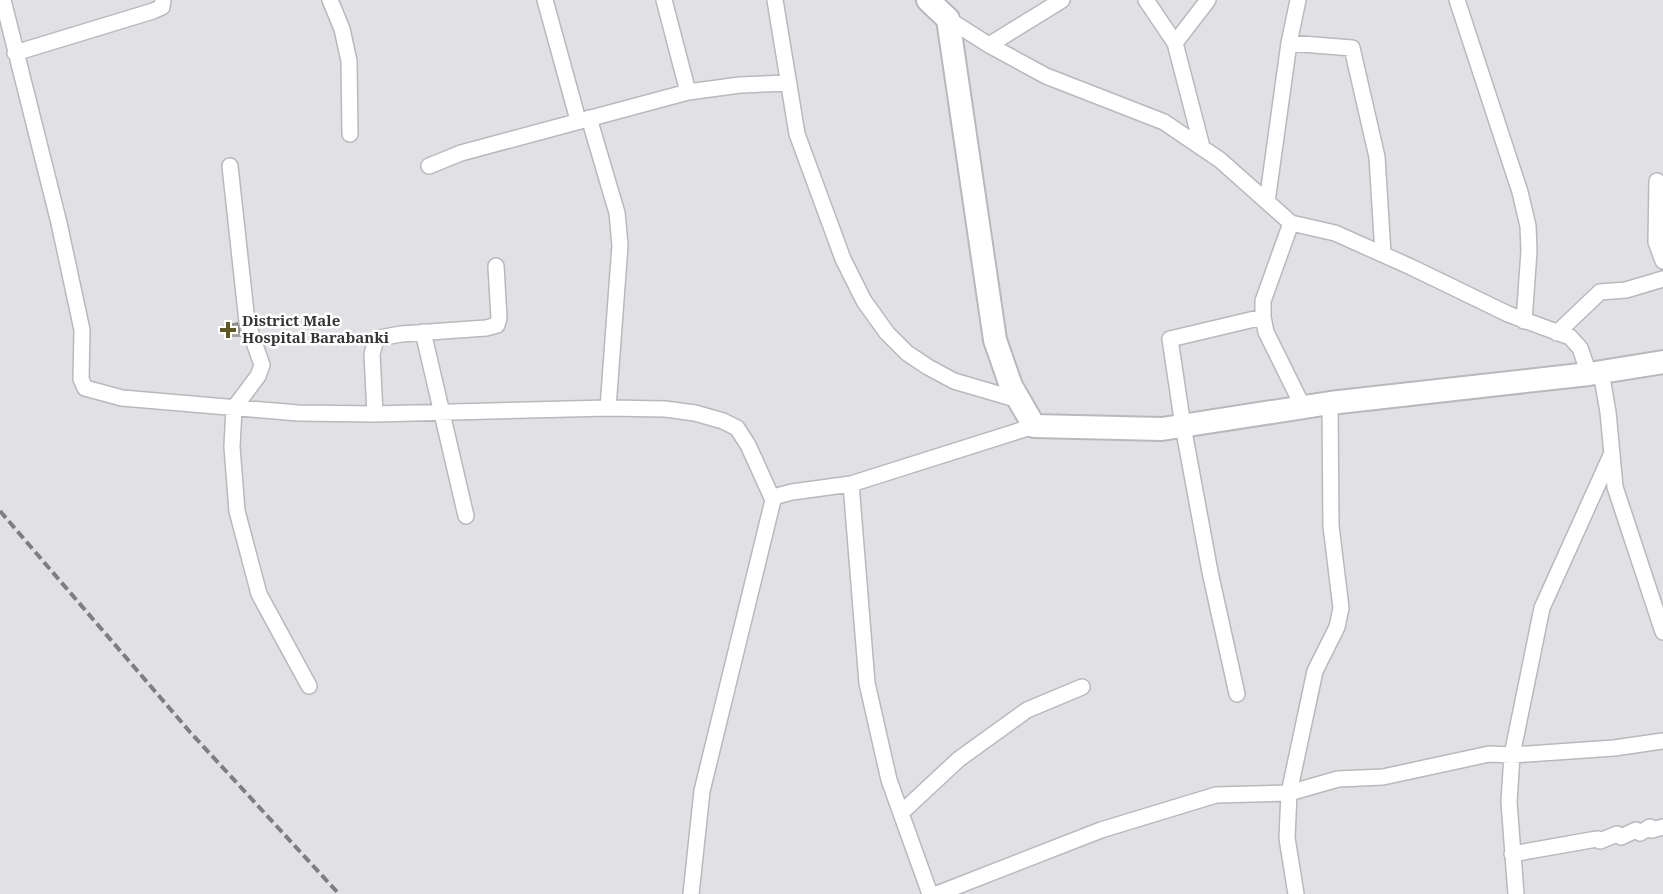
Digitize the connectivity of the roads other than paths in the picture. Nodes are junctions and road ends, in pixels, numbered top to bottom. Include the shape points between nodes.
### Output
1 (3, 0) edge
2 (163, 0) edge
3 (330, 0) edge
4 (545, 0) edge
5 (664, 0) edge
6 (775, 0) edge
7 (928, 0) edge
8 (1062, 0) edge
9 (1146, 0) edge
10 (1208, 0) edge
11 (1298, 0) edge
12 (1457, 0) edge
13 (948, 19) junction
14 (1175, 43) junction
15 (1289, 43) junction
16 (989, 45) junction
17 (15, 53) junction
18 (789, 83) junction
19 (688, 92) junction
20 (584, 119) junction
21 (350, 134) dead end
22 (1202, 147) junction
23 (230, 166) dead end
24 (429, 166) dead end
25 (1657, 181) dead end
26 (1268, 202) junction
27 (1291, 223) junction
28 (1383, 254) junction
29 (1663, 261) edge
30 (496, 266) dead end
31 (1663, 279) edge
32 (1263, 317) junction
33 (1524, 321) junction
34 (423, 332) junction
35 (1557, 333) junction
36 (1663, 362) edge
37 (1595, 373) junction
38 (1019, 400) junction
39 (1330, 403) junction
40 (1303, 407) junction
41 (234, 408) junction
42 (608, 408) junction
43 (441, 413) junction
44 (375, 414) junction
45 (1034, 426) junction
46 (1183, 426) junction
47 (1612, 453) junction
48 (851, 484) junction
49 (773, 500) junction
50 (466, 516) dead end
51 (1663, 632) edge
52 (309, 686) dead end
53 (1082, 687) dead end
54 (1238, 694) dead end
55 (1663, 741) edge
56 (1512, 756) junction
57 (1288, 793) junction
58 (901, 813) junction
59 (1663, 827) edge
60 (1512, 854) junction
61 (691, 894) edge
62 (930, 894) edge
63 (937, 894) edge
64 (1296, 894) edge
65 (1516, 894) edge

1 - 17 street
2 - 17 street via 162,7 153,11
3 - 21 street via 349,61
4 - 20 street
5 - 19 street
6 - 18 street
7 - 13 street
8 - 16 street
9 - 14 street
10 - 14 street
11 - 15 street
12 - 33 street via 1528,226
13 - 16 street
13 - 38 street via 995,340
14 - 22 street
15 - 26 street
15 - 28 street via 1352,48 1377,157
16 - 22 street via 1046,76 1164,122
17 - 41 street via 82,330 82,385 122,398
18 - 19 street
18 - 38 street via 797,134 843,259 886,333 907,353 954,381
19 - 20 street
20 - 24 street via 461,153
20 - 42 street via 617,213 620,245
22 - 26 street
23 - 41 street via 247,322 262,365
25 - 29 street via 1656,242
26 - 27 street
27 - 28 street via 1335,233
27 - 32 street via 1263,301
28 - 33 street
30 - 34 street via 496,325
31 - 35 street via 1626,290 1600,292
32 - 40 street via 1266,332
32 - 46 street via 1170,339
33 - 35 street
34 - 43 street
34 - 44 street via 387,336 375,343
35 - 37 street via 1574,339
36 - 37 street
37 - 39 street
37 - 47 street
38 - 45 street
39 - 40 street
39 - 57 street via 1331,526 1341,608 1337,627 1315,671
40 - 46 street
41 - 44 street
41 - 52 street via 232,447 237,511 259,594
42 - 43 street
42 - 49 street via 665,409 730,423 748,445
43 - 44 street
43 - 50 street
45 - 46 street
45 - 48 street
46 - 54 street
47 - 51 street via 1615,487
47 - 56 street via 1542,608
48 - 49 street via 792,492
48 - 58 street via 867,683 889,780
49 - 61 street via 702,791
53 - 58 street via 1027,710 959,759
55 - 56 street
56 - 57 street via 1489,754 1383,777 1338,779
56 - 60 street
57 - 63 street via 1216,795 1101,830
57 - 64 street via 1287,838
58 - 62 street
59 - 60 street
60 - 65 street

